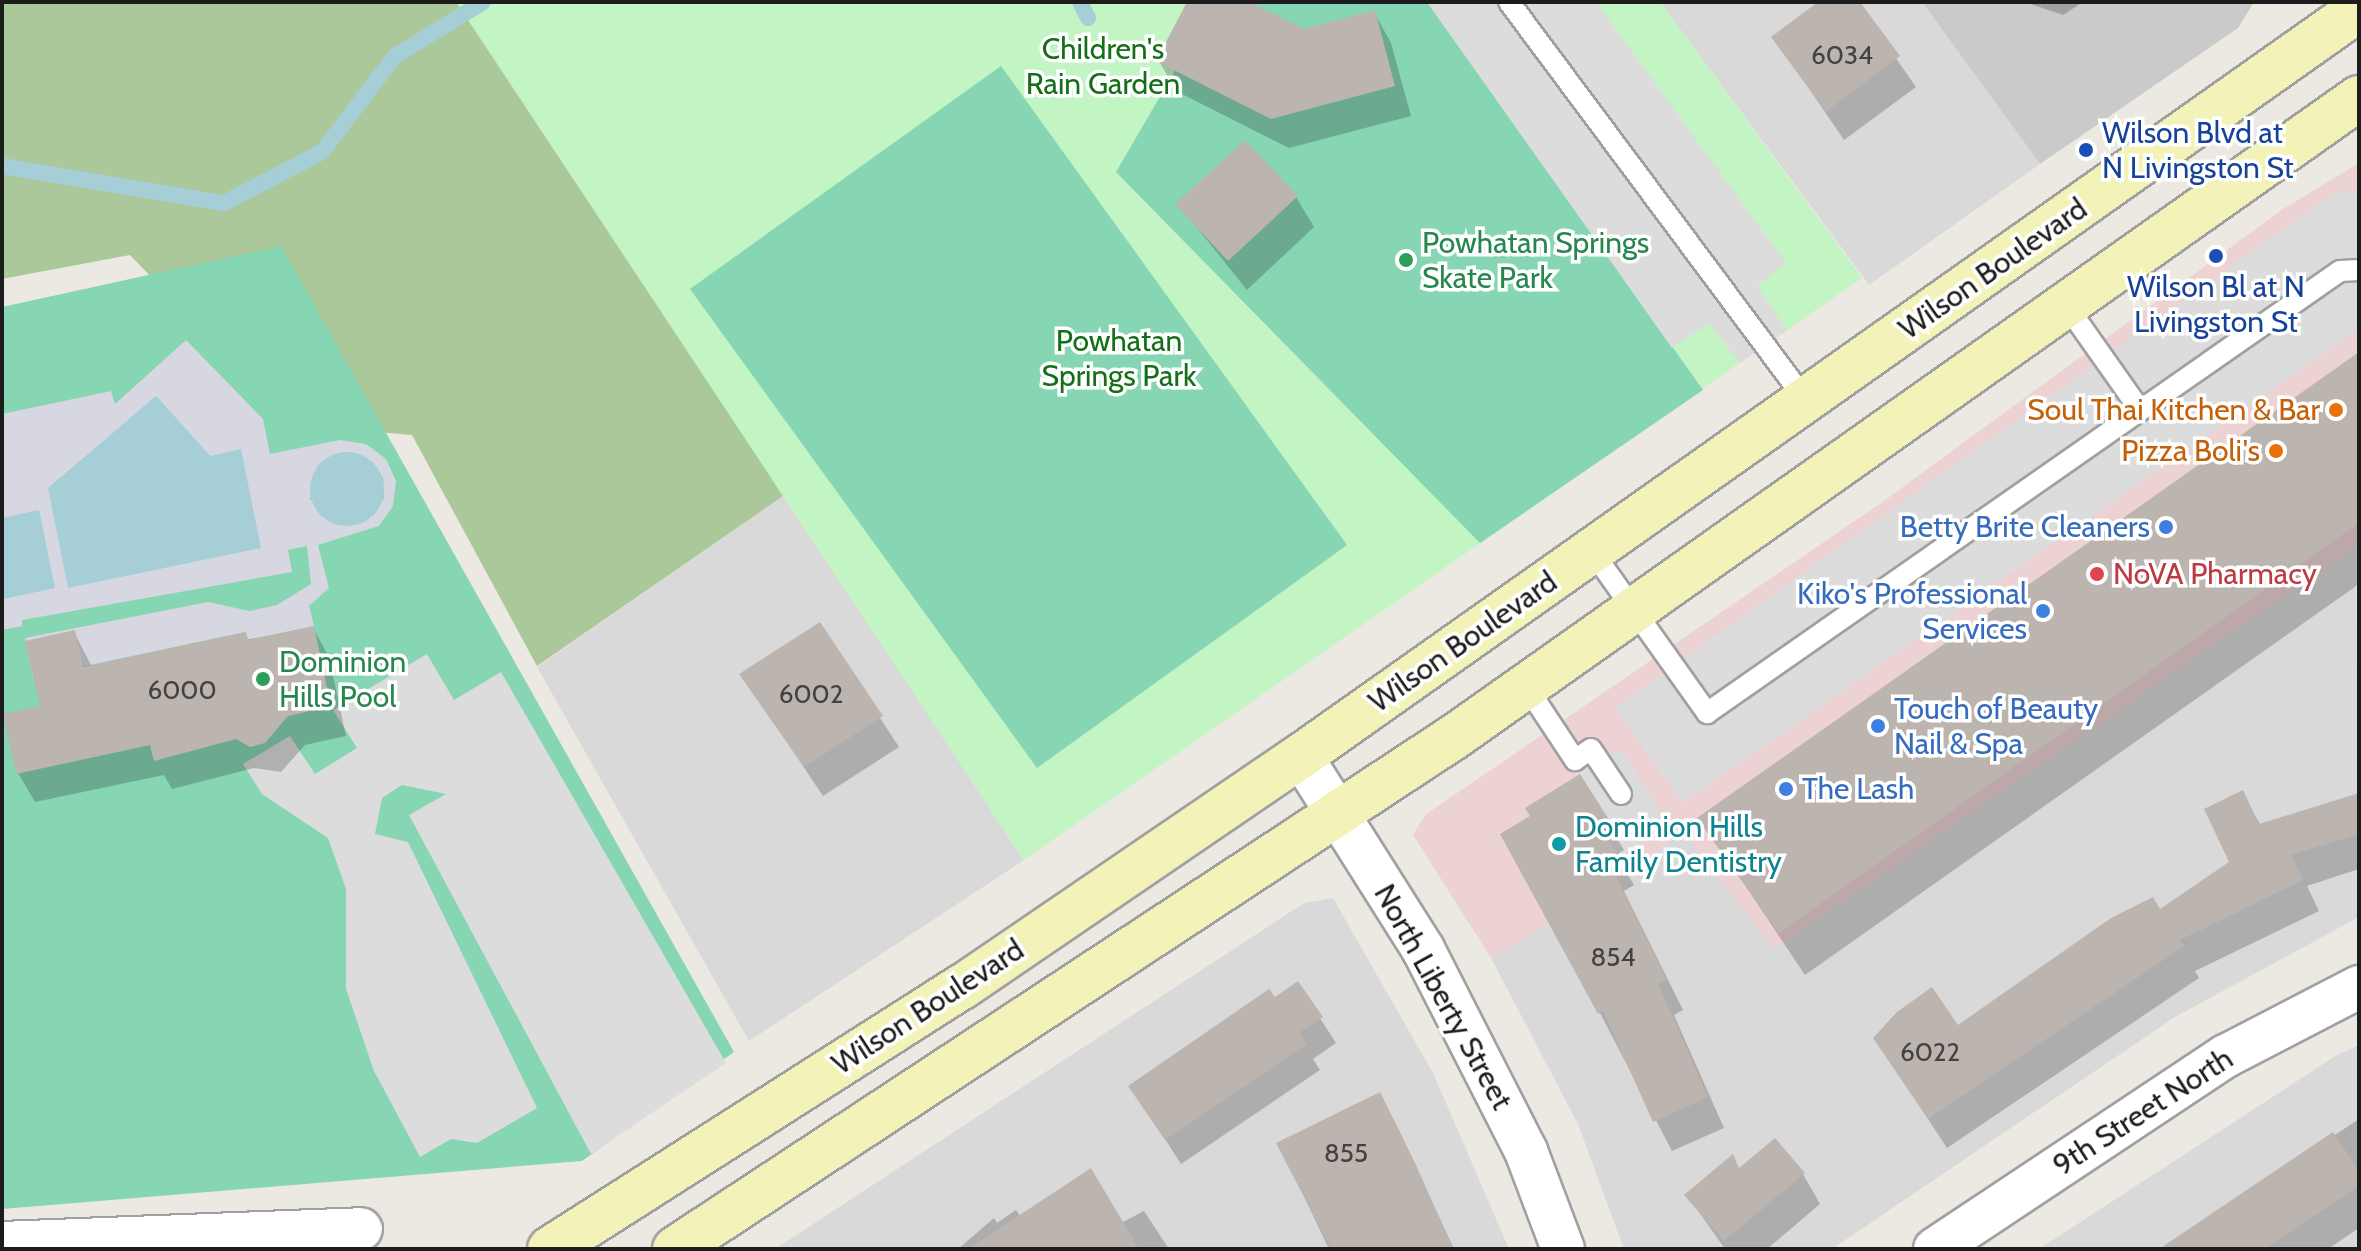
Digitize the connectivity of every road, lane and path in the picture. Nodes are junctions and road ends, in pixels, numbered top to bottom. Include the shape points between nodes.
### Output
1 (1509, 2) edge
2 (2352, 13) edge
3 (2359, 98) edge
4 (2359, 270) edge
5 (2066, 305) junction
6 (1806, 401) junction
7 (2140, 410) junction
8 (1592, 551) junction
9 (1633, 610) junction
10 (1526, 686) junction
11 (1301, 756) junction
12 (1621, 794) dead end
13 (1337, 816) junction
14 (2359, 987) edge
15 (361, 1229) dead end
16 (2, 1243) edge
17 (550, 1249) edge
18 (675, 1249) edge
19 (1563, 1249) edge
20 (1935, 1249) edge

1 - 6 lane
2 - 6 main road, Wilson Boulevard
3 - 5 main road
4 - 7 lane via 2340,271
5 - 7 lane
5 - 9 main road
6 - 8 main road, Wilson Boulevard
7 - 9 lane via 1707,713
8 - 9 lane
8 - 11 main road, Wilson Boulevard
9 - 10 main road
10 - 12 lane via 1575,760 1591,749
10 - 13 main road
11 - 13 street, North Liberty Street
11 - 17 main road, Wilson Boulevard via 962,987
13 - 18 main road
13 - 19 street, North Liberty Street via 1430,962 1526,1151
14 - 20 street, 9th Street North via 2226,1056
15 - 16 street

